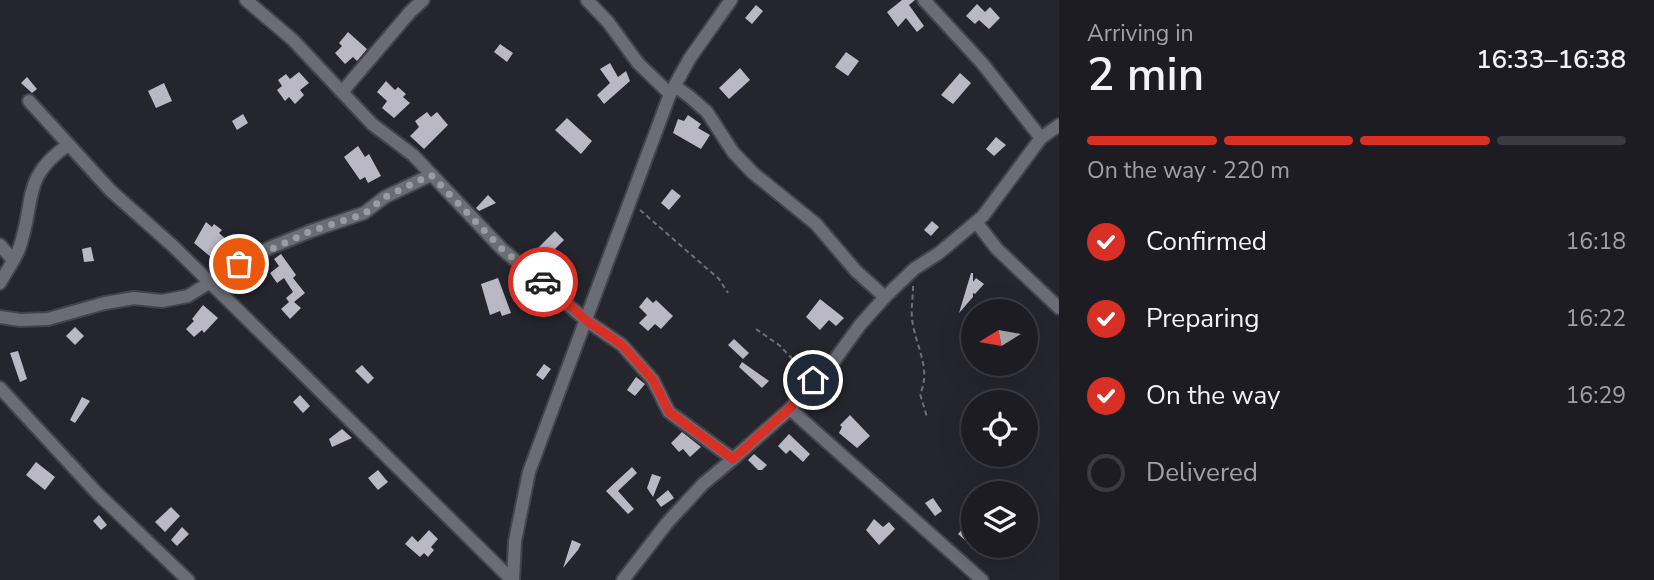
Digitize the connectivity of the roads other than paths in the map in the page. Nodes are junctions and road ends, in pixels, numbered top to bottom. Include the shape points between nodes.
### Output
1 (246, 0) edge
2 (423, 0) edge
3 (587, 0) edge
4 (731, 0) edge
5 (924, 0) edge
6 (672, 90) junction
7 (342, 92) junction
8 (29, 101) dead end
9 (1059, 125) edge
10 (1041, 138) junction
11 (68, 145) junction
12 (431, 175) junction
13 (976, 222) junction
14 (0, 244) edge
15 (13, 260) junction
16 (0, 283) edge
17 (209, 283) junction
18 (885, 297) junction
19 (1059, 308) edge
20 (0, 317) edge
21 (587, 321) junction
22 (0, 388) edge
23 (790, 408) junction
24 (733, 459) junction
25 (188, 580) edge
26 (513, 580) edge
27 (623, 580) edge
28 (982, 580) edge

1 - 7 street via 293,40
2 - 7 street
3 - 6 street via 639,63
4 - 6 street
5 - 10 street
6 - 18 street via 690,97 707,112 753,173 816,224
6 - 21 street
7 - 12 street
8 - 11 street
9 - 10 street
10 - 13 street
11 - 15 street via 37,173
11 - 17 street
12 - 17 street via 385,197 364,214 270,248
12 - 21 street via 502,249
13 - 18 street
13 - 19 street via 997,249
14 - 15 street
15 - 16 street
17 - 20 street via 188,296 162,301 124,300 48,319
17 - 26 street
18 - 23 street
21 - 24 street via 622,345 653,380 669,412
21 - 26 street via 529,472 515,541
22 - 25 street via 97,493
23 - 24 street
23 - 28 street
24 - 27 street via 667,523

